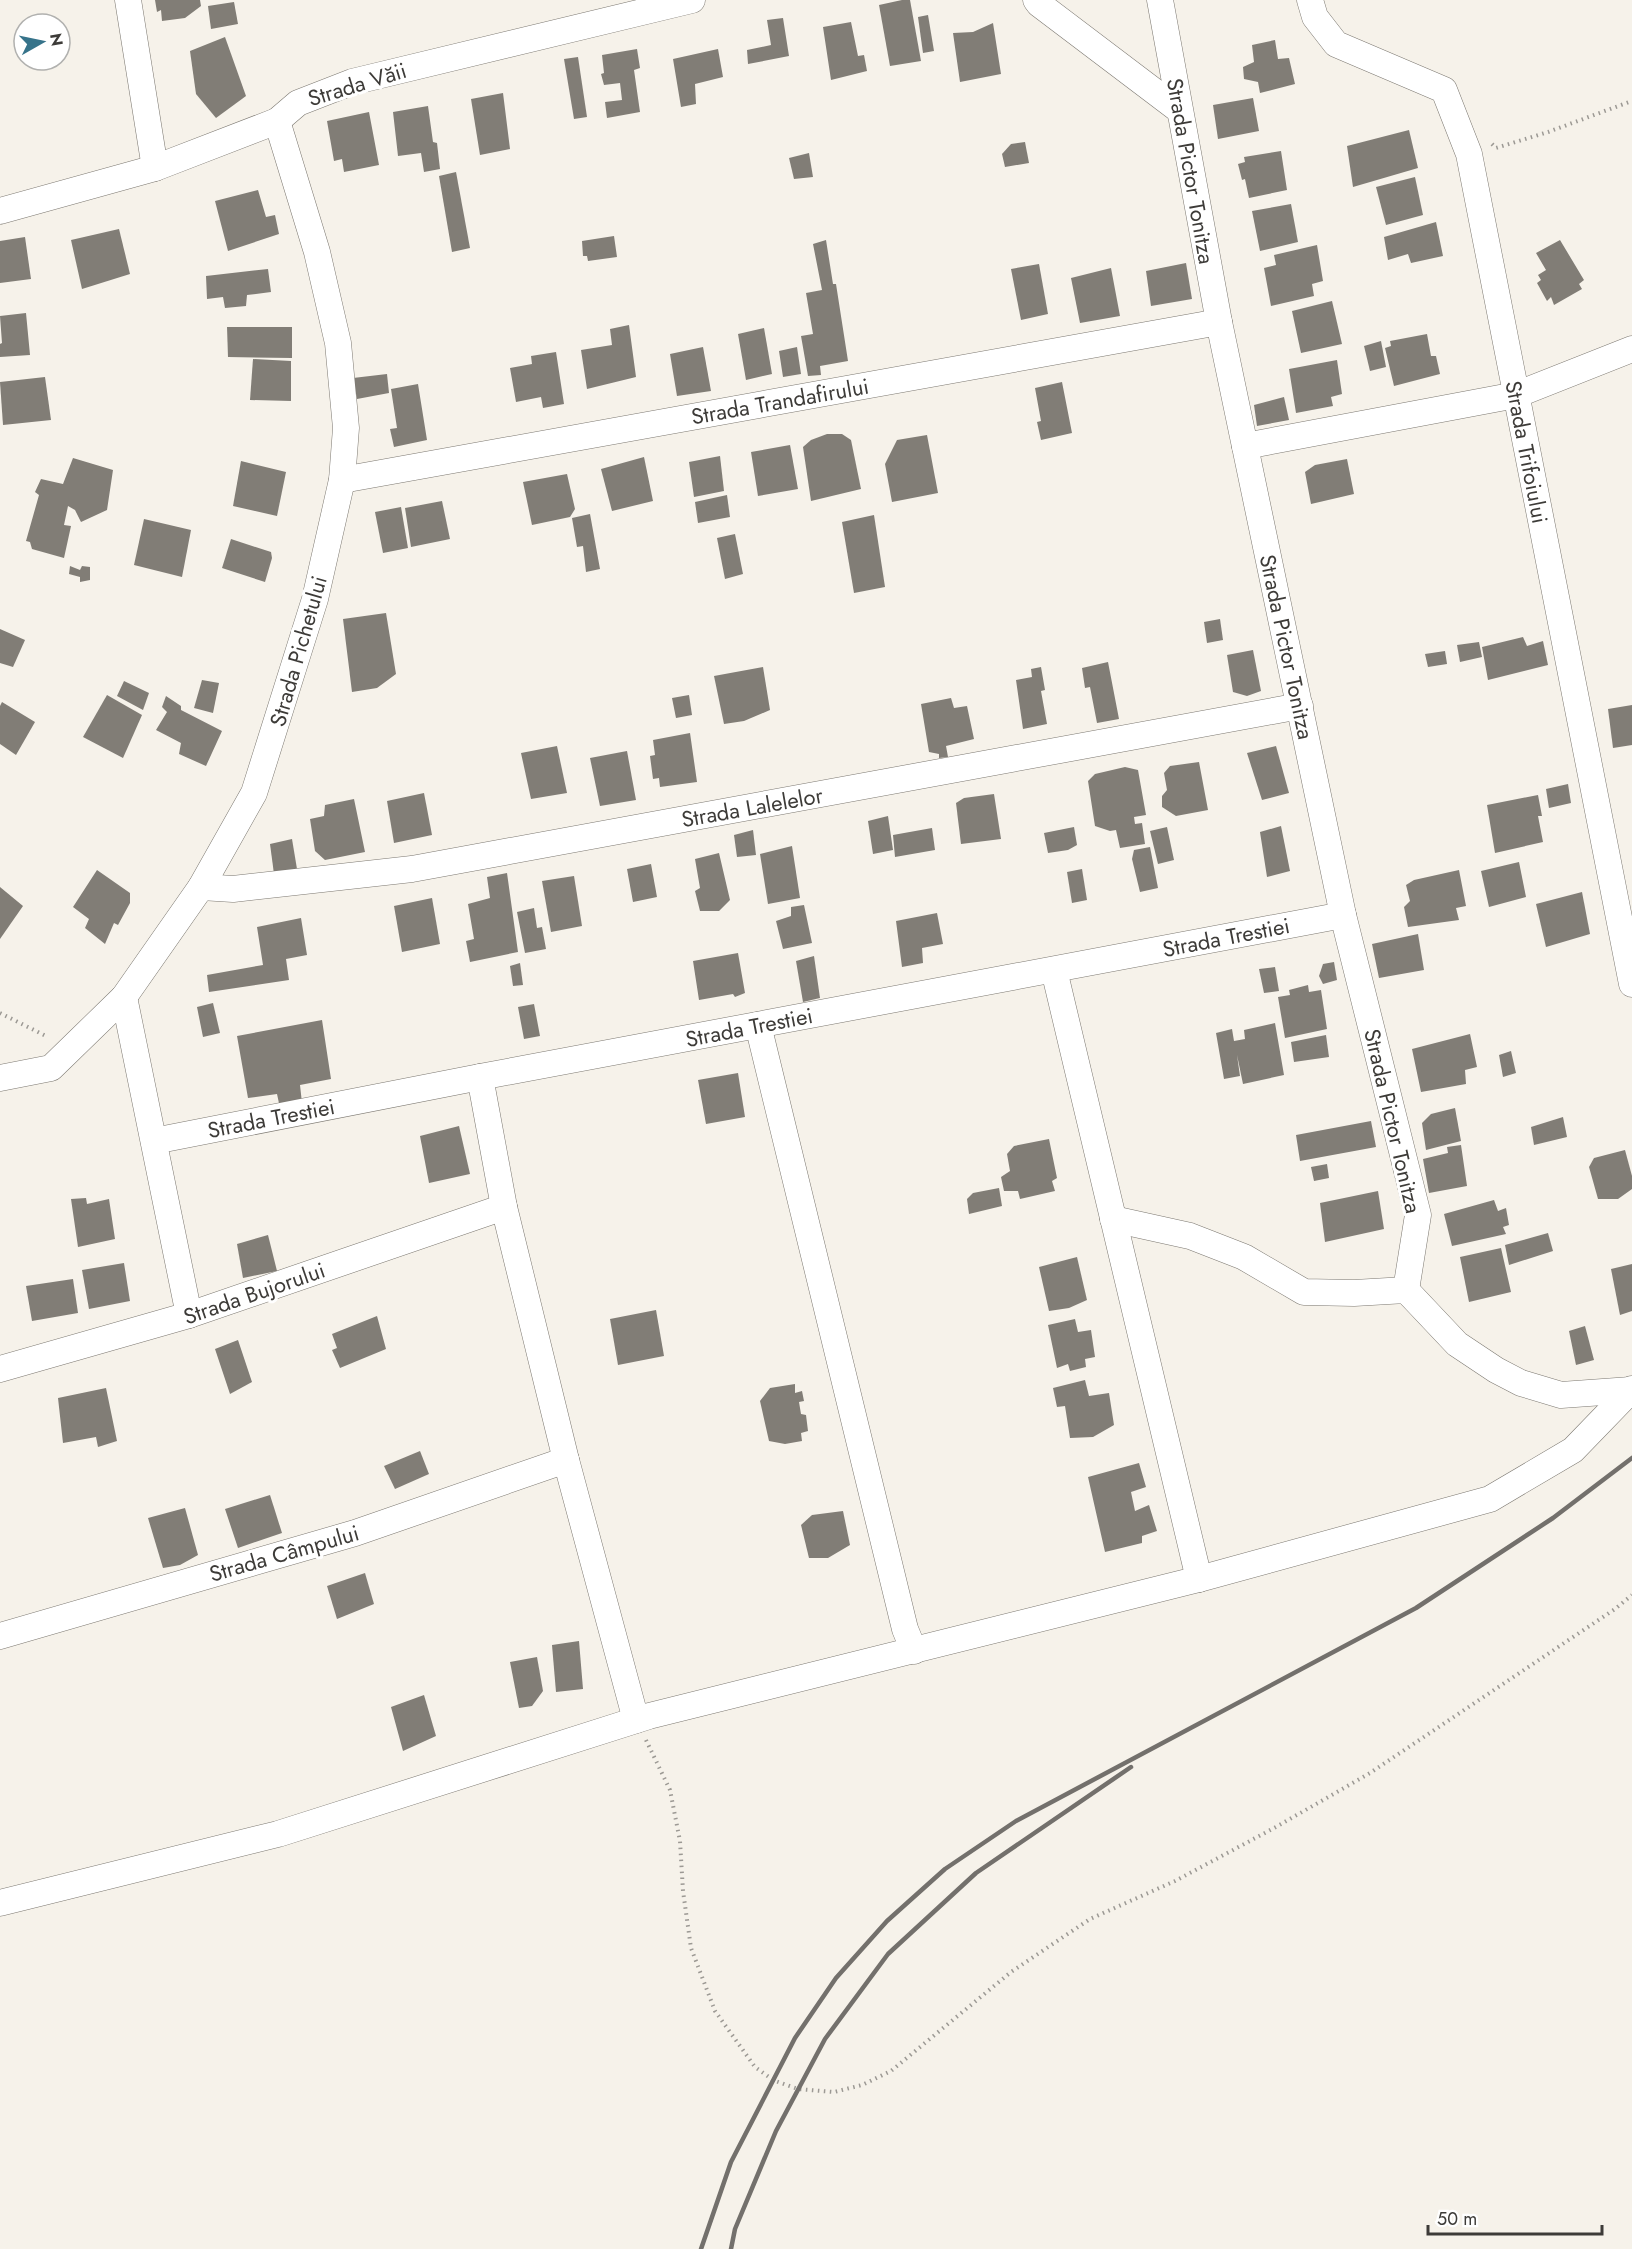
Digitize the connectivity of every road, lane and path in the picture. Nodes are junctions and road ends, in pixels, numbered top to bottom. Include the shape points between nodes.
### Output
1 (128, 0) edge
2 (1036, 0) edge
3 (1160, 0) edge
4 (1310, 0) edge
5 (681, 1) edge
6 (1632, 101) edge
7 (1179, 110) junction
8 (276, 121) junction
9 (1488, 140) dead end
10 (155, 168) junction
11 (0, 211) edge
12 (1219, 322) junction
13 (1632, 349) edge
14 (1516, 395) junction
15 (1245, 446) junction
16 (342, 480) junction
17 (1300, 706) junction
18 (201, 887) junction
19 (1343, 915) junction
20 (1054, 970) junction
21 (1632, 984) edge
22 (124, 997) junction
23 (0, 1013) edge
24 (758, 1025) junction
25 (71, 1049) junction
26 (480, 1077) junction
27 (0, 1078) edge
28 (154, 1141) junction
29 (504, 1207) junction
30 (1113, 1219) junction
31 (1406, 1290) junction
32 (189, 1315) junction
33 (0, 1369) edge
34 (1632, 1389) edge
35 (566, 1460) junction
36 (1199, 1579) junction
37 (1632, 1595) edge
38 (0, 1636) edge
39 (914, 1650) junction
40 (636, 1720) junction
41 (0, 1904) edge

1 - 10 street
2 - 7 street
3 - 7 street, Strada Pictor Tonitza
4 - 14 street, Strada Trifoiului via 1315,17 1336,44 1444,90 1469,154
5 - 8 street, Strada Văii via 352,82 298,103
6 - 9 path via 1496,148
7 - 12 street, Strada Pictor Tonitza
8 - 10 street, Strada Văii
8 - 16 street, Strada Pichetului via 316,252 338,343 346,428
10 - 11 street, Strada Văii
12 - 15 street, Strada Pictor Tonitza
12 - 16 street, Strada Trandafirului
13 - 14 street
14 - 15 street
14 - 21 street, Strada Trifoiului
15 - 17 street, Strada Pictor Tonitza
16 - 18 street, Strada Pichetului via 315,599 254,794
17 - 18 street, Strada Lalelelor via 412,869 233,889
17 - 19 street, Strada Pictor Tonitza
18 - 22 street, Strada Pichetului
19 - 20 street, Strada Trestiei
19 - 31 street, Strada Pictor Tonitza via 1418,1215
20 - 24 street, Strada Trestiei
20 - 30 street
22 - 25 street, Strada Pichetului
22 - 28 street
23 - 25 path
24 - 26 street, Strada Trestiei
24 - 39 street via 905,1629
25 - 27 street, Strada Pichetului via 51,1068
26 - 28 street, Strada Trestiei
26 - 29 street
28 - 32 street
29 - 32 street, Strada Bujorului
29 - 35 street
30 - 31 street via 1190,1236 1244,1257 1304,1292
30 - 36 street
31 - 34 street via 1457,1344 1521,1383 1561,1395
32 - 33 street, Strada Bujorului
34 - 36 street via 1573,1450 1490,1498
35 - 38 street, Strada Câmpului via 355,1533
35 - 40 street
36 - 39 street
37 - 40 path via 1370,1773 1175,1881 1090,1919 1011,1972 891,2071 862,2085 834,2092 798,2089 773,2080 755,2067 714,2011 691,1948 680,1841 670,1790
39 - 40 street
40 - 41 street via 278,1834

